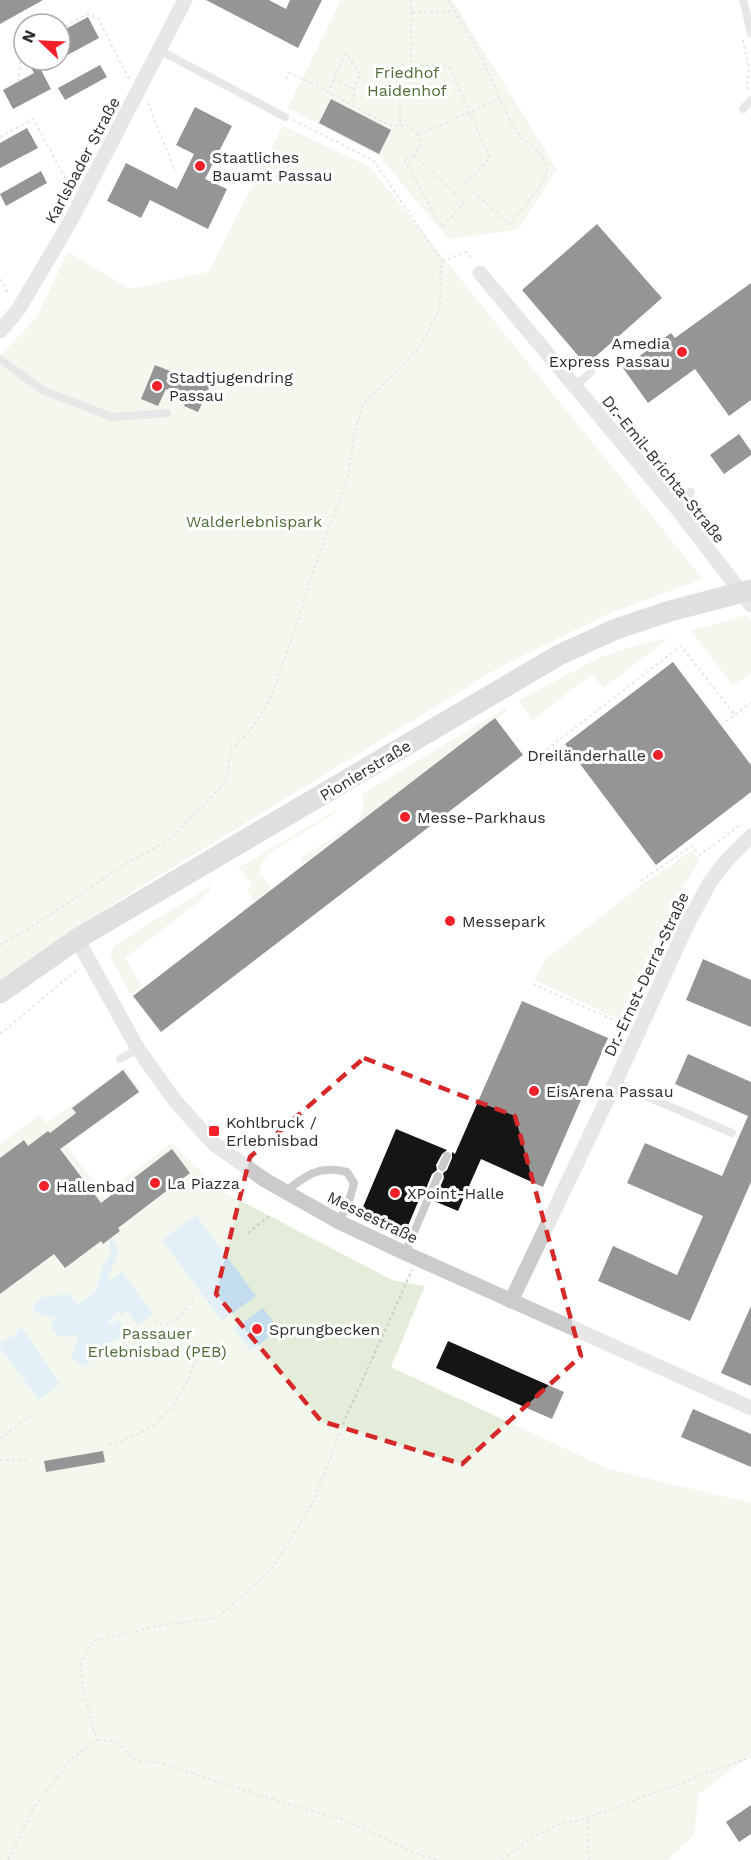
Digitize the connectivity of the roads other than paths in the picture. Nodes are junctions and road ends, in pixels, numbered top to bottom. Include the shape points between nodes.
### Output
1 (185, 0) edge
2 (743, 0) edge
3 (751, 33) edge
4 (159, 50) junction
5 (751, 100) edge
6 (743, 109) dead end
7 (285, 117) road end
8 (480, 273) dead end
9 (0, 331) edge
10 (0, 359) edge
11 (591, 372) dead end
12 (574, 387) junction
13 (167, 413) dead end
14 (691, 492) dead end
15 (675, 507) junction
16 (748, 596) edge
17 (750, 837) edge
18 (77, 939) junction
19 (0, 993) edge
20 (138, 1048) junction
21 (120, 1059) dead end
22 (615, 1083) junction
23 (732, 1133) dead end
24 (447, 1156) dead end
25 (442, 1167) dead end
26 (438, 1176) dead end
27 (285, 1192) junction
28 (339, 1222) junction
29 (411, 1256) junction
30 (511, 1301) junction
31 (751, 1408) edge

1 - 4 street, Karlsbader Straße
2 - 3 lane
4 - 7 lane
4 - 9 street, Karlsbader Straße via 136,84 70,222 18,310
5 - 6 lane
8 - 12 street, Dr.-Emil-Brichta-Straße
10 - 13 lane via 42,390 112,417
11 - 12 lane
12 - 15 street, Dr.-Emil-Brichta-Straße
14 - 15 lane
15 - 16 street, Dr.-Emil-Brichta-Straße
16 - 18 main road, Pionierstraße via 670,611 616,629 559,655
17 - 22 street, Dr.-Ernst-Derra-Straße via 710,882
18 - 19 main road, Pionierstraße
18 - 20 street, Messestraße
20 - 21 lane
20 - 27 street, Messestraße via 176,1102 214,1144
22 - 23 lane
22 - 30 street, Dr.-Ernst-Derra-Straße
24 - 25 lane
26 - 29 lane
27 - 28 street, Messestraße
27 - 28 lane via 318,1170 347,1172 354,1183
28 - 29 street, Messestraße
29 - 30 street, Messestraße
30 - 31 street, Messestraße

